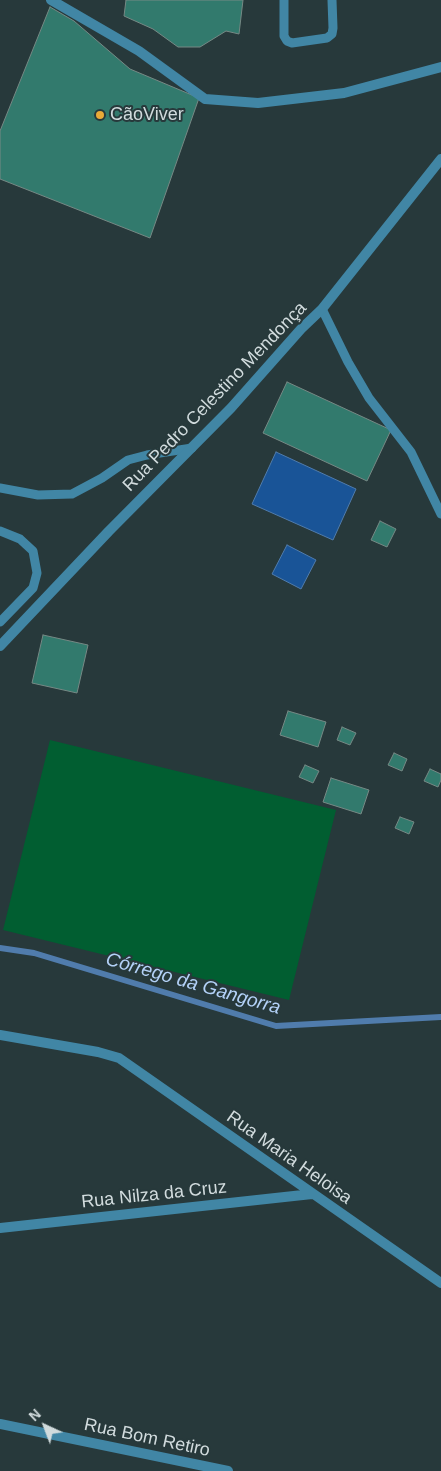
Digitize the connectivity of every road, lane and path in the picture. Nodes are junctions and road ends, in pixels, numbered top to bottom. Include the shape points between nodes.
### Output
1 (51, 0) edge
2 (284, 0) edge
3 (332, 0) edge
4 (441, 68) edge
5 (441, 159) edge
6 (322, 308) junction
7 (192, 448) junction
8 (0, 488) edge
9 (441, 514) edge
10 (0, 531) edge
11 (0, 622) edge
12 (0, 646) edge
13 (0, 1035) edge
14 (312, 1194) junction
15 (0, 1228) edge
16 (441, 1283) edge
17 (0, 1424) edge
18 (228, 1471) edge

1 - 4 street via 139,52 205,99 258,103 344,93
2 - 3 lane via 284,36 292,43 327,38 332,34
5 - 6 street, Rua Pedro Celestino Mendonça
6 - 7 street, Rua Pedro Celestino Mendonça
6 - 9 lane via 369,398 411,452
7 - 8 lane via 128,460 72,494 38,495
7 - 12 street, Rua Pedro Celestino Mendonça
10 - 11 lane via 20,539 33,551 37,573 33,588
13 - 14 street, Rua Maria Heloisa via 119,1058
14 - 15 street, Rua Nilza da Cruz
14 - 16 street, Rua Maria Heloisa
17 - 18 street, Rua Bom Retiro

